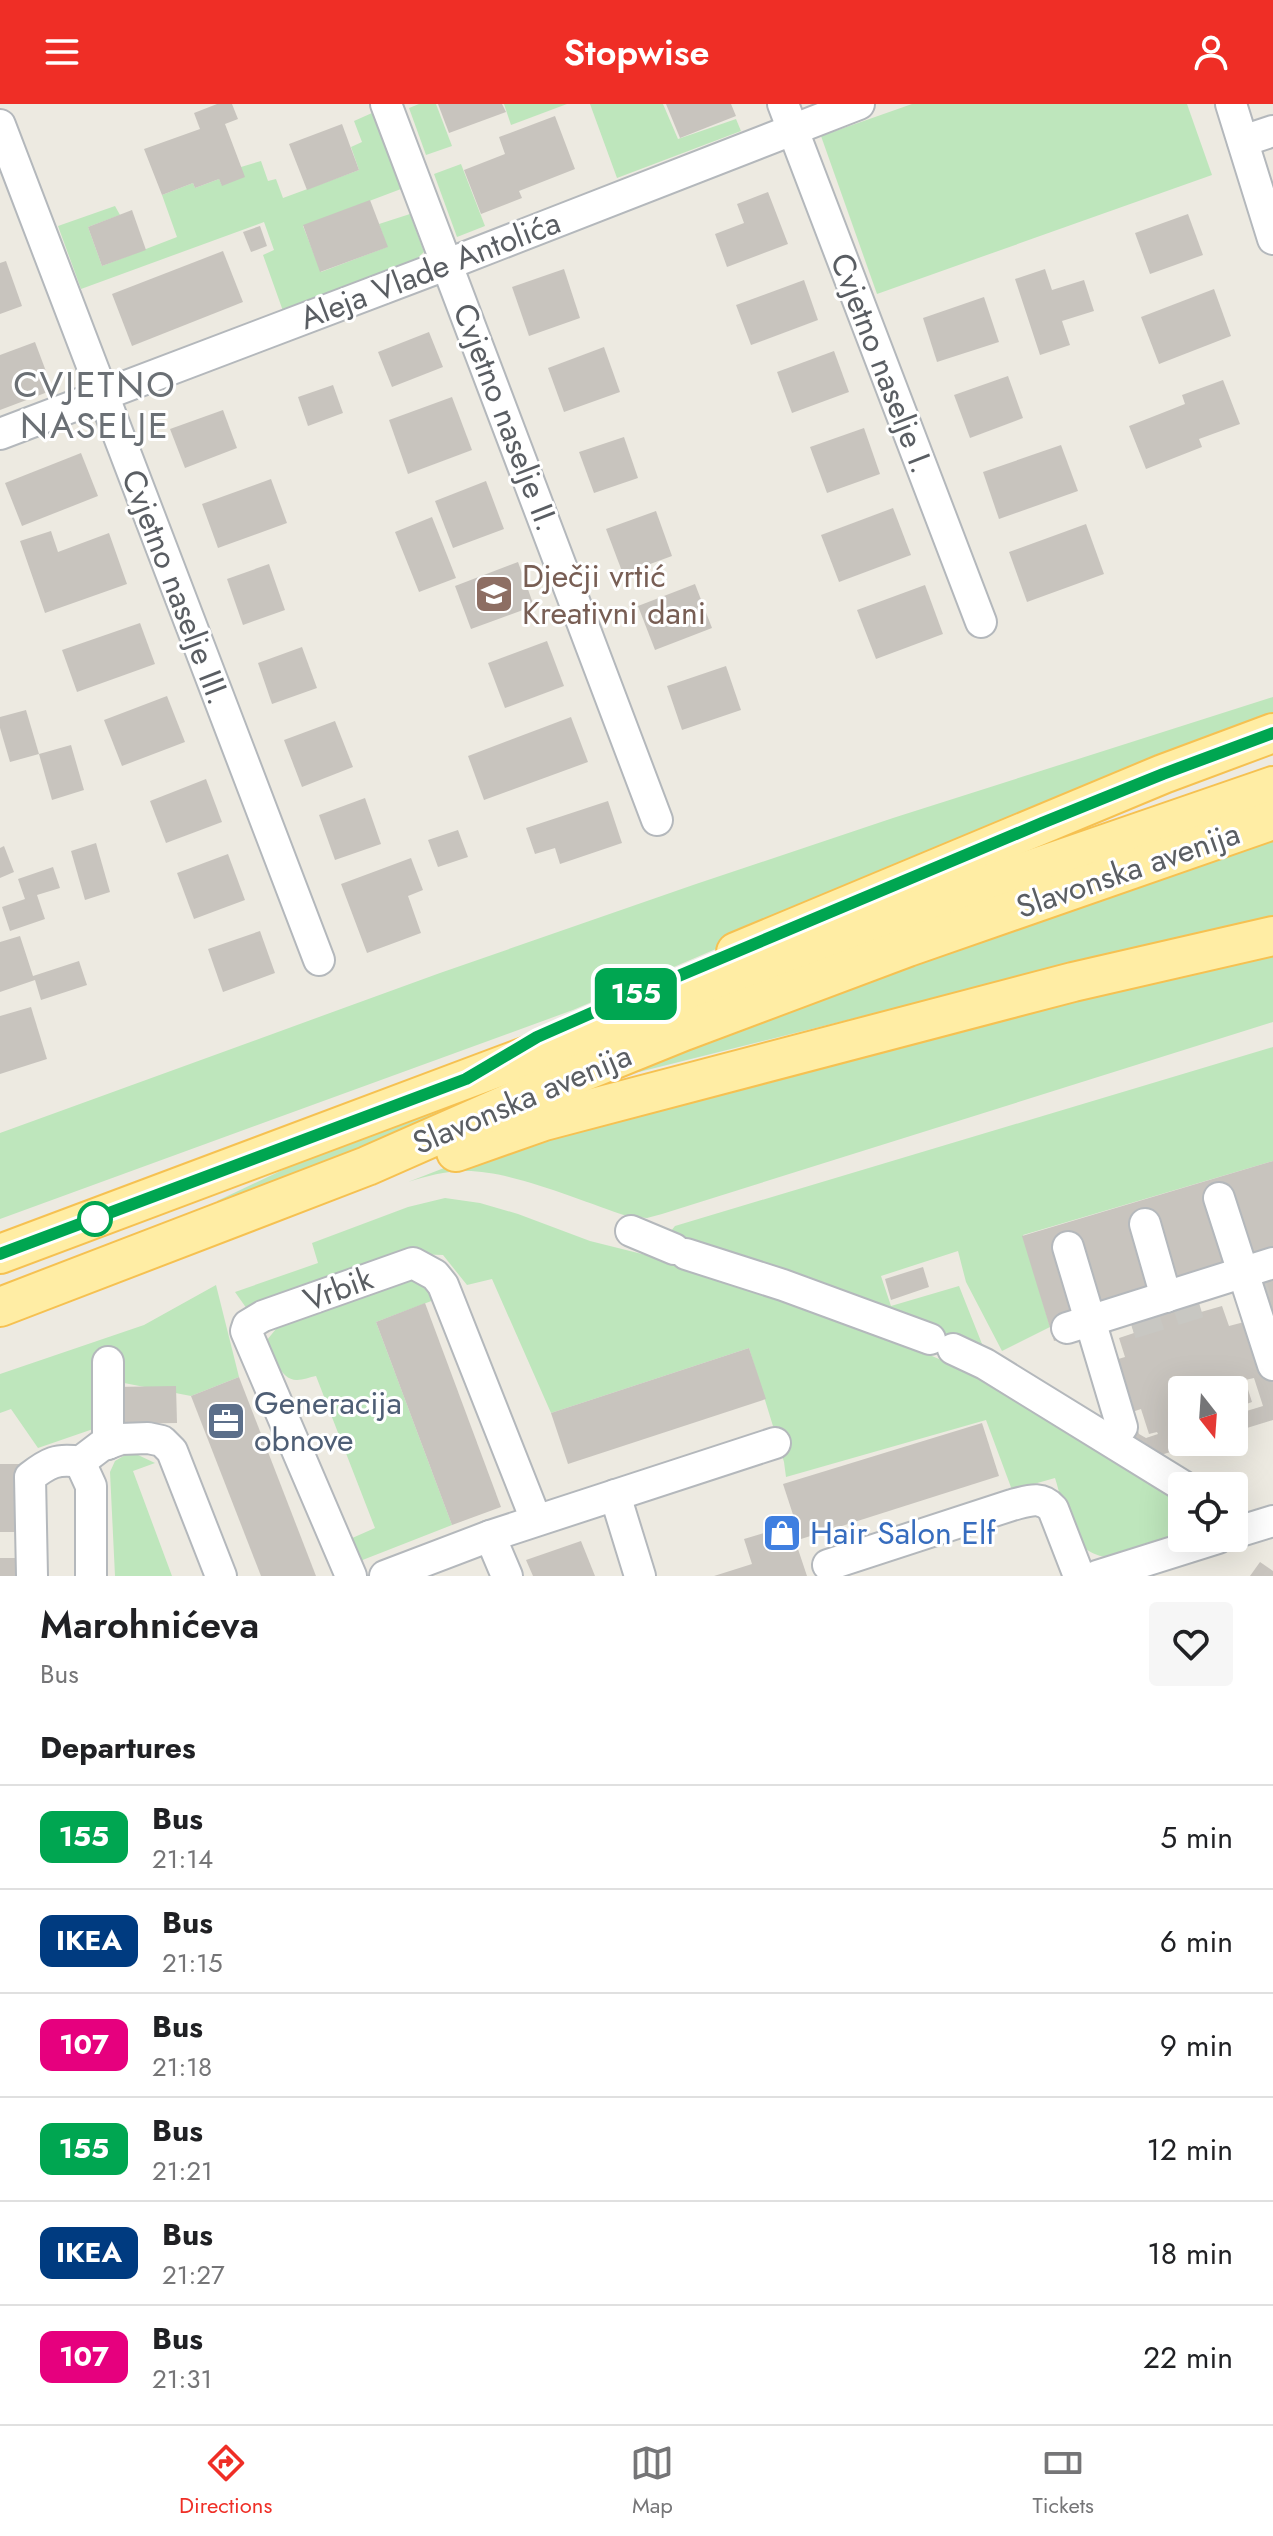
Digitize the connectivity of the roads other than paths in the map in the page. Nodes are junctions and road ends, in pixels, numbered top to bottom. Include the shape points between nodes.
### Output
1 (386, 104) edge
2 (859, 104) edge
3 (1231, 104) edge
4 (788, 117) edge
5 (0, 125) edge
6 (1273, 131) edge
7 (1243, 141) junction
8 (1273, 239) edge
9 (448, 264) junction
10 (103, 395) junction
11 (0, 434) edge
12 (981, 622) dead end
13 (1273, 733) edge
14 (1273, 786) edge
15 (657, 820) dead end
16 (1273, 820) edge
17 (1273, 936) edge
18 (319, 960) dead end
19 (466, 1079) junction
20 (283, 1198) junction
21 (1219, 1198) dead end
22 (1145, 1224) dead end
23 (631, 1231) dead end
24 (1068, 1247) dead end
25 (0, 1254) edge
26 (1273, 1263) edge
27 (1241, 1282) junction
28 (1166, 1297) junction
29 (1199, 1303) tunnel mouth
30 (0, 1307) edge
31 (1100, 1326) junction
32 (108, 1362) dead end
33 (1273, 1365) edge
34 (1122, 1427) dead end
35 (775, 1443) dead end
36 (108, 1444) junction
37 (80, 1462) junction
38 (1168, 1477) edge
39 (615, 1495) junction
40 (536, 1520) junction
41 (490, 1536) junction
42 (1176, 1552) edge
43 (828, 1565) dead end
44 (32, 1576) edge
45 (91, 1576) edge
46 (221, 1576) edge
47 (351, 1576) edge
48 (385, 1576) edge
49 (507, 1576) edge
50 (640, 1576) edge
51 (1079, 1576) edge
52 (1097, 1576) edge

1 - 9 street, Cvjetno naselje II.
2 - 4 street, Aleja Vlade Antolića
3 - 7 street
4 - 9 street, Aleja Vlade Antolića
4 - 12 street, Cvjetno naselje I.
5 - 10 street, Cvjetno naselje III.
6 - 7 street
7 - 8 street
9 - 10 street, Aleja Vlade Antolića
9 - 15 street, Cvjetno naselje II.
10 - 11 street, Aleja Vlade Antolića
10 - 18 street, Cvjetno naselje III.
13 - 19 main road via 1042,823 586,1015
14 - 19 main road, Slavonska avenija via 954,896
16 - 20 main road, Slavonska avenija via 684,1031
17 - 20 main road via 1073,982 559,1117 394,1174
19 - 25 main road, Slavonska avenija
20 - 30 main road, Slavonska avenija
21 - 27 street
22 - 28 street
23 - 38 street via 942,1344 985,1364
24 - 31 street
26 - 27 street
27 - 28 street
27 - 29 street
27 - 33 street
28 - 31 street
31 - 34 street
32 - 36 street
35 - 39 street
36 - 37 street
36 - 46 street via 148,1438 162,1441 172,1451
37 - 44 street via 62,1459 30,1477
37 - 45 street via 91,1486
39 - 40 street
39 - 50 street
40 - 41 street
40 - 47 street, Vrbik via 443,1285 413,1263 403,1266 263,1316 246,1331
41 - 48 street
41 - 49 street
42 - 52 street
43 - 51 street via 1038,1500 1053,1509

